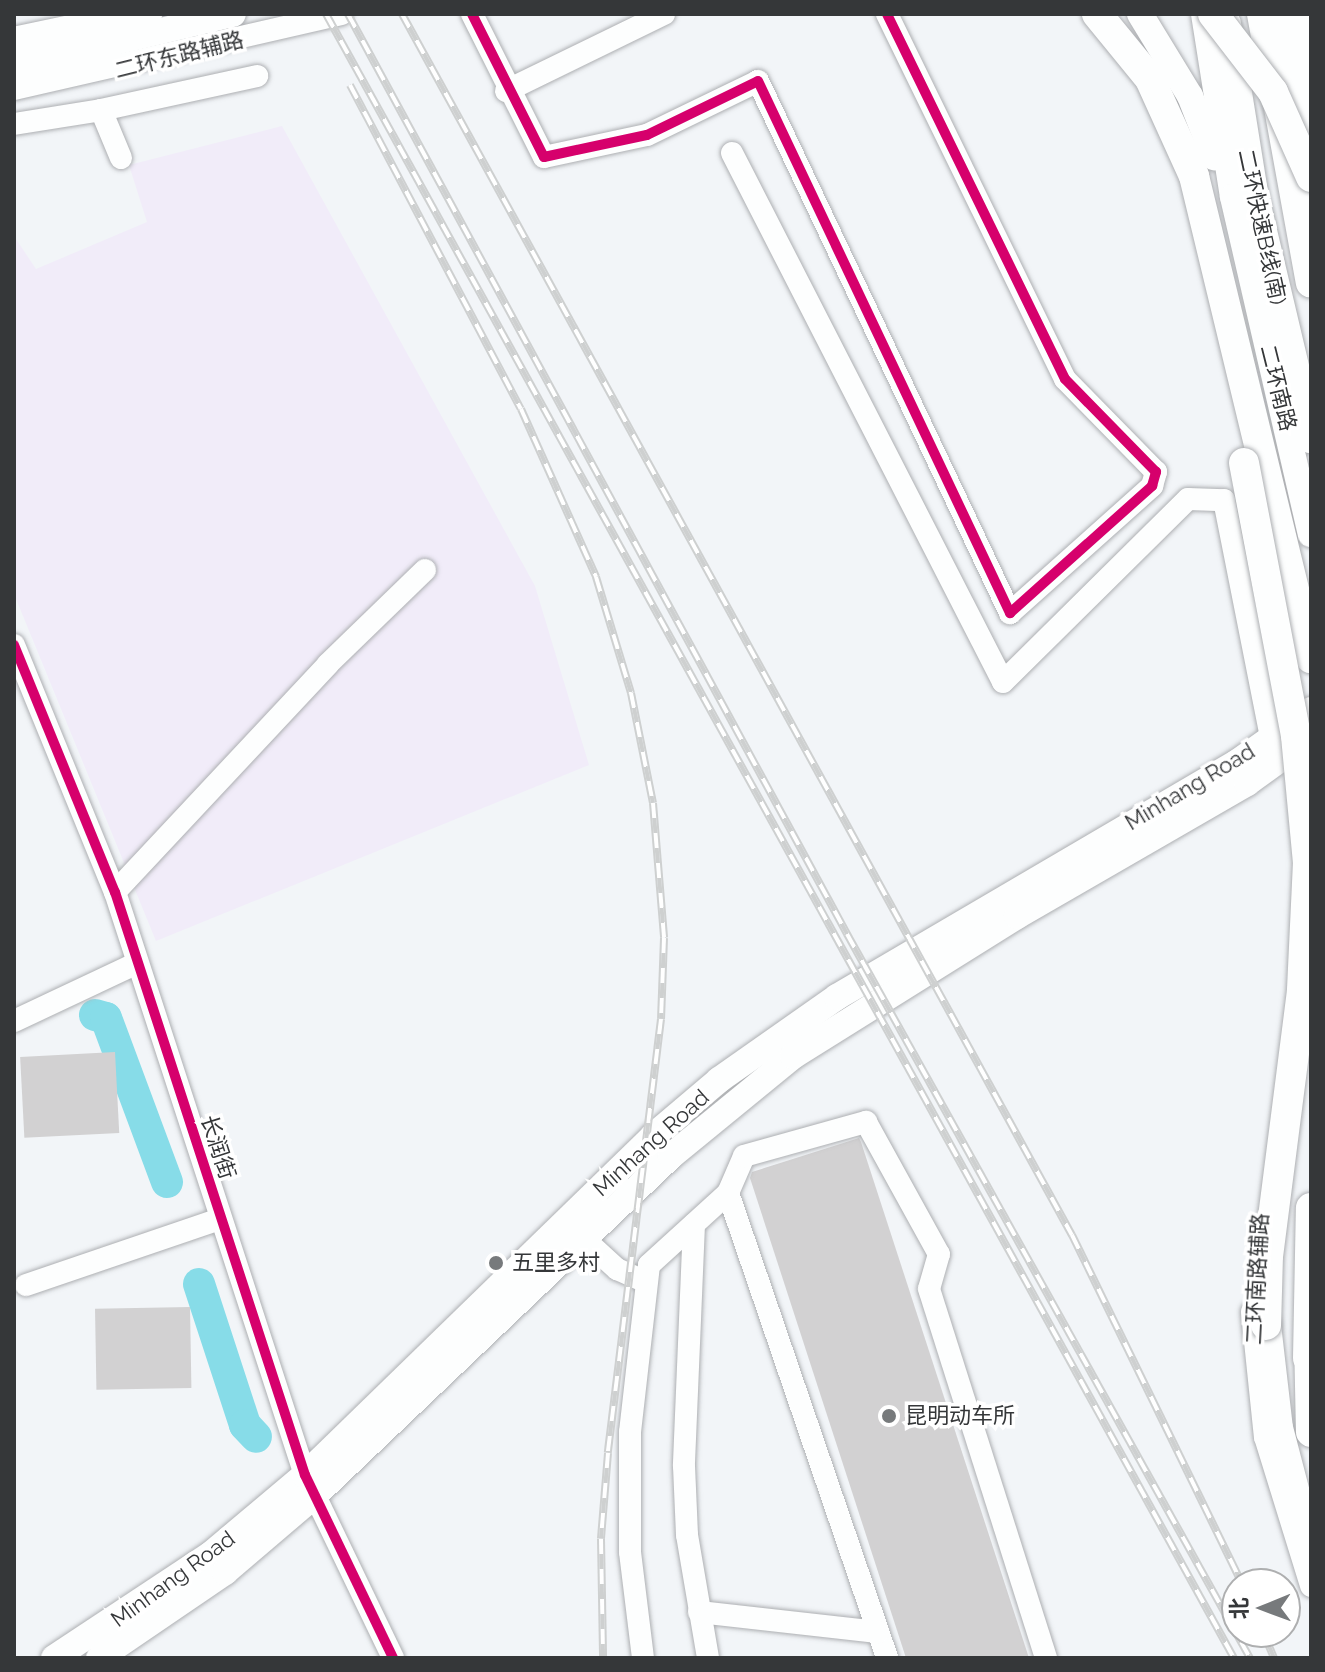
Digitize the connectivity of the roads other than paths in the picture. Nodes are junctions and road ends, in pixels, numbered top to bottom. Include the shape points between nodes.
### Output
1 (133, 14) edge
2 (147, 14) edge
3 (233, 14) edge
4 (342, 14) edge
5 (472, 14) edge
6 (664, 14) edge
7 (887, 14) edge
8 (1097, 14) edge
9 (1140, 14) edge
10 (1204, 14) edge
11 (1213, 14) edge
12 (1225, 14) edge
13 (1281, 15) edge
14 (14, 41) edge
15 (14, 66) edge
16 (257, 76) dead end
17 (14, 89) edge
18 (506, 91) junction
19 (1166, 108) junction
20 (101, 110) junction
21 (14, 124) edge
22 (1311, 151) edge
23 (732, 153) dead end
24 (121, 158) dead end
25 (1311, 177) edge
26 (1311, 204) edge
27 (1311, 283) edge
28 (1254, 291) junction
29 (1311, 438) edge
30 (1156, 472) junction
31 (1188, 499) junction
32 (1311, 534) edge
33 (425, 570) dead end
34 (14, 645) edge
35 (1311, 658) edge
36 (1311, 710) edge
37 (1271, 737) junction
38 (1311, 737) edge
39 (115, 892) junction
40 (135, 964) junction
41 (1311, 969) edge
42 (14, 1021) edge
43 (728, 1193) junction
44 (1311, 1208) edge
45 (220, 1219) junction
46 (694, 1224) junction
47 (584, 1239) junction
48 (644, 1281) junction
49 (26, 1285) dead end
50 (1311, 1295) edge
51 (1308, 1358) junction
52 (1311, 1432) edge
53 (310, 1485) junction
54 (1311, 1555) edge
55 (1311, 1586) edge
56 (699, 1612) junction
57 (878, 1632) junction
58 (387, 1656) edge
59 (54, 1658) edge
60 (99, 1658) edge
61 (643, 1658) edge
62 (708, 1658) edge
63 (887, 1658) edge
64 (1046, 1658) edge

1 - 14 main road
2 - 14 highway
3 - 15 main road
4 - 17 street, 二环东路辅路
5 - 18 street
6 - 18 street
7 - 30 street via 1065,379
8 - 19 highway via 1133,55
9 - 28 main road via 1173,63 1212,149
10 - 28 main road
11 - 25 highway, bridge via 1273,92
12 - 29 highway, 二环快速B线(南), bridge via 1253,193
13 - 22 street
13 - 26 main road
13 - 27 highway, bridge
16 - 20 street
18 - 30 street via 544,157 647,135 758,81 1010,613 1152,486
19 - 35 highway via 1206,217
19 - 54 highway, bridge via 1198,221 1305,811 1306,944 1269,1244 1266,1325 1278,1428
20 - 21 street
20 - 24 street
23 - 31 street via 1003,682
28 - 32 main road, 二环南路
30 - 31 street
31 - 37 street via 1224,500
33 - 39 street via 328,664
34 - 39 street, 长润街
36 - 37 main road, Minhang Road
37 - 53 main road, Minhang Road via 837,997 719,1080 653,1136
38 - 47 main road, Minhang Road via 1247,783 849,1017 671,1156
39 - 40 street, 长润街
40 - 42 street
40 - 45 street, 长润街
41 - 55 street, 二环南路辅路 via 1269,1140 1252,1308 1265,1437
43 - 46 street
43 - 57 street
43 - 64 street via 744,1156 866,1122 939,1254 929,1289
44 - 51 highway
45 - 49 street
45 - 53 street, 长润街
46 - 48 street via 649,1265
46 - 56 street via 684,1466
47 - 48 street via 617,1269
47 - 53 main road, Minhang Road
48 - 61 street via 629,1479
50 - 51 highway
51 - 52 highway
53 - 58 street, 长润街
53 - 59 main road, Minhang Road
53 - 60 main road, Minhang Road via 225,1572
56 - 57 street
56 - 62 street
57 - 63 street

